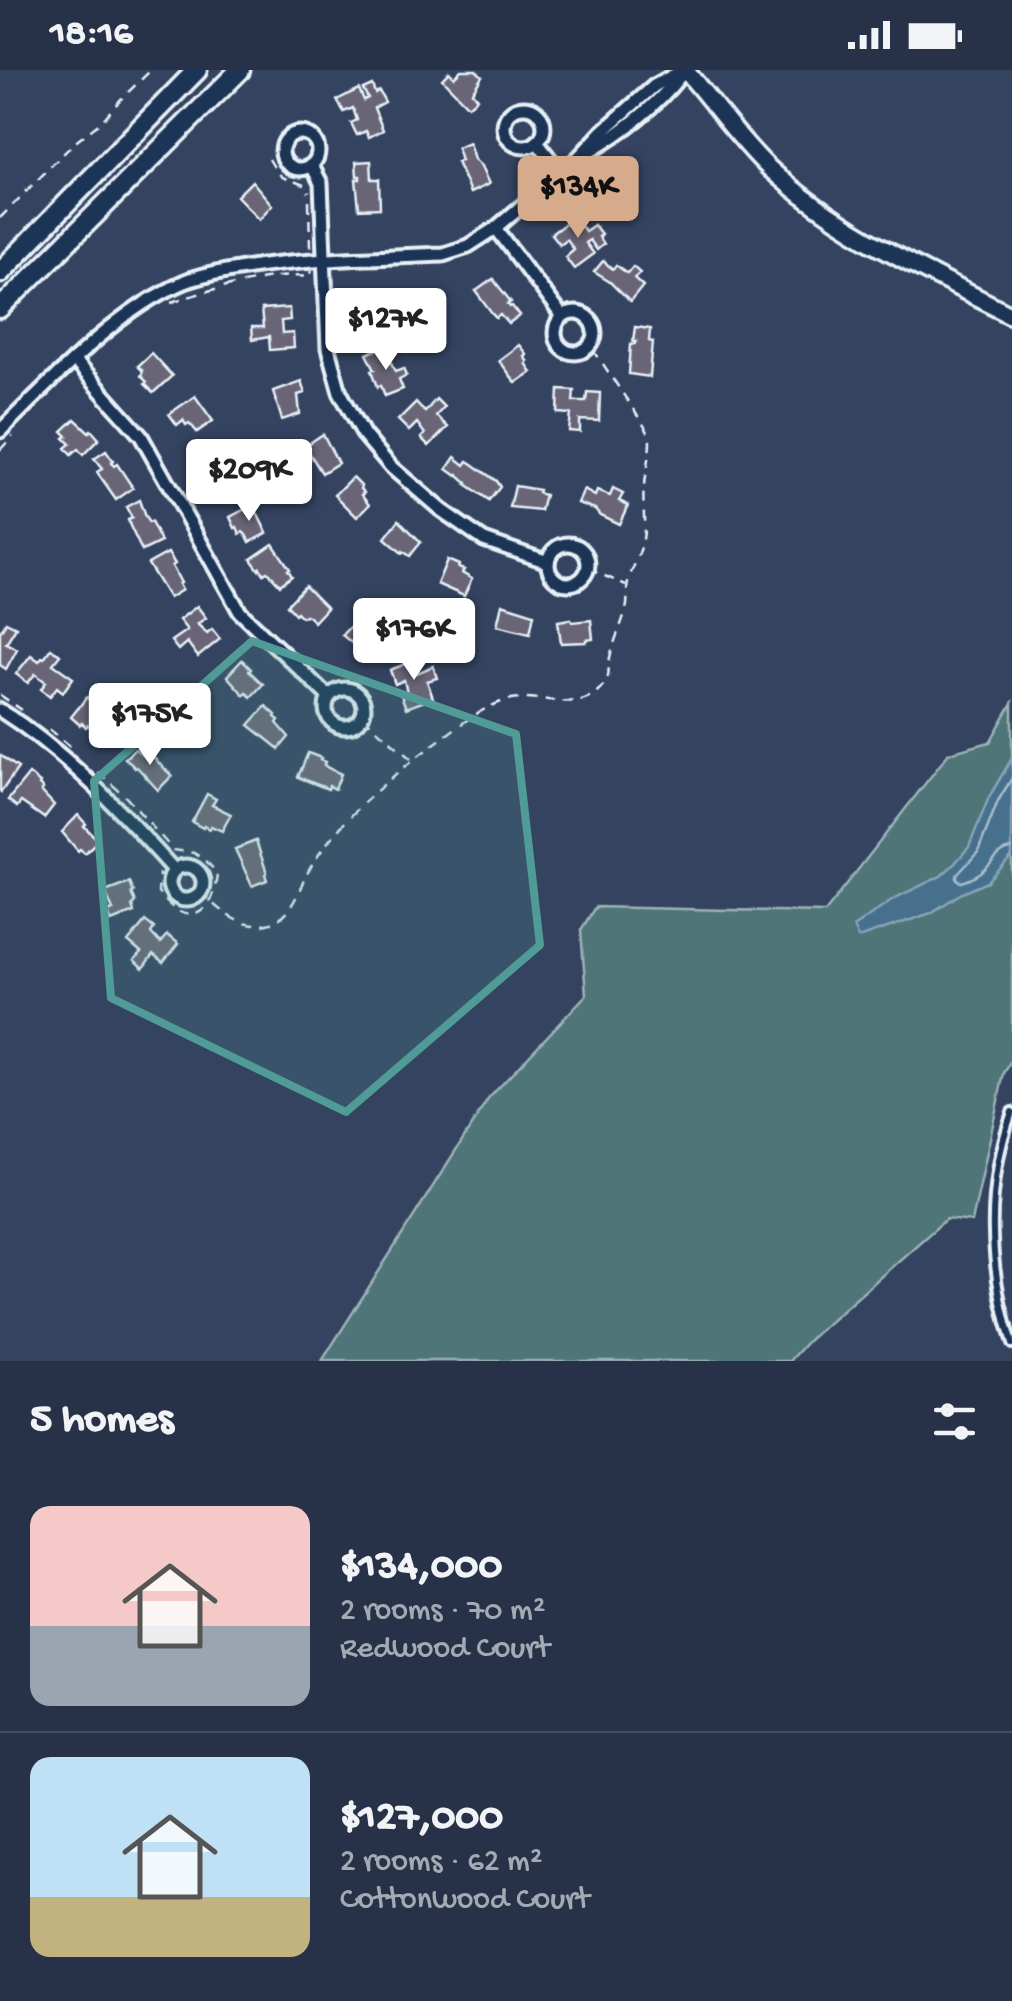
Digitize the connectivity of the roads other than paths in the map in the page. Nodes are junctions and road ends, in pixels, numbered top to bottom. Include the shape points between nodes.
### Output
1 (197, 70) edge
2 (240, 70) edge
3 (684, 70) edge
4 (537, 142) dead end
5 (312, 166) dead end
6 (561, 173) junction
7 (496, 228) junction
8 (316, 260) junction
9 (0, 272) edge
10 (0, 310) edge
11 (1012, 314) edge
12 (562, 317) junction
13 (73, 360) junction
14 (0, 432) edge
15 (548, 562) junction
16 (329, 698) junction
17 (0, 710) edge
18 (174, 870) junction
19 (1012, 1112) edge
20 (1012, 1344) edge

1 - 9 main road
2 - 10 main road
3 - 6 street via 663,97
3 - 11 street via 766,165 820,210
4 - 6 street
5 - 8 street via 321,183
6 - 7 street
7 - 8 street via 443,254
7 - 12 street
8 - 13 street via 185,282 142,305
8 - 15 street via 328,349 340,392 364,435 441,510 484,540
12 - 12 street via 555,330 558,344 577,353 590,346 596,335 590,318 575,312
13 - 14 street
13 - 16 street via 141,436 240,612
15 - 15 street via 551,575 568,584 588,568 583,551 570,544 553,551
16 - 16 street via 326,709 338,726 351,727 363,716 356,692 345,688
17 - 18 street via 111,800
18 - 18 street via 173,894 186,900 201,892 200,871 184,865
19 - 20 lane via 998,1162 992,1240

